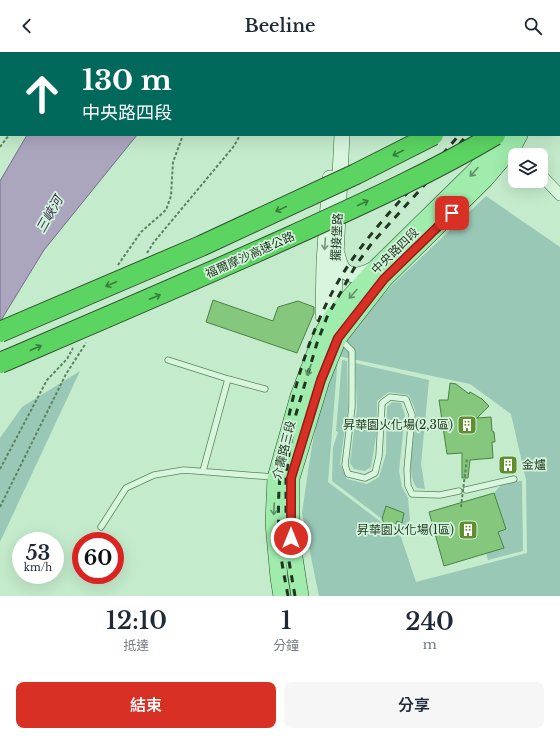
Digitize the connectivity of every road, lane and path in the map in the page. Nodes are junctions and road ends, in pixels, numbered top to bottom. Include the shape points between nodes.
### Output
1 (8, 136) edge
2 (333, 136) edge
3 (342, 136) edge
4 (431, 136) edge
5 (508, 141) edge
6 (0, 147) edge
7 (548, 182) edge
8 (560, 195) edge
9 (337, 253) junction
10 (377, 267) junction
11 (333, 316) junction
12 (0, 332) edge
13 (331, 336) junction
14 (168, 360) dead end
15 (0, 364) edge
16 (228, 379) junction
17 (265, 389) dead end
18 (467, 458) dead end
19 (203, 471) junction
20 (276, 478) junction
21 (514, 479) dead end
22 (466, 490) dead end
23 (459, 491) dead end
24 (461, 507) dead end
25 (101, 527) dead end
26 (282, 596) edge
27 (300, 596) edge

1 - 6 path
2 -> 13 street, 擺接堡路 via 324,262
3 - 9 street, 擺接堡路
4 -> 12 highway, bridge via 356,174 215,239
5 -> 10 main road, 中央路四段
5 - 13 main road, 中央路四段 via 485,179 384,279
15 -> 5 highway, 福爾摩沙高速公路, bridge via 367,202 467,151
7 - 8 street
9 - 10 street via 342,268 352,275 362,276
9 - 11 street, 擺接堡路
10 -> 11 main road, 中央路四段
11 - 13 main road, 中央路四段
13 -> 20 main road, 介壽路三段 via 299,396
13 - 23 lane via 352,351 352,407 345,465 348,474 365,478 375,473 379,456 382,403 390,397 406,399 412,415 406,470 412,494 440,495
13 - 27 main road, 介壽路三段 via 321,380 291,478 291,538
14 - 16 lane
16 - 17 lane
16 - 19 lane
18 - 24 path, bridge
19 - 20 lane
19 - 25 lane via 184,470 154,475 126,488
20 -> 26 main road, 介壽路三段 via 274,524
21 - 22 lane

